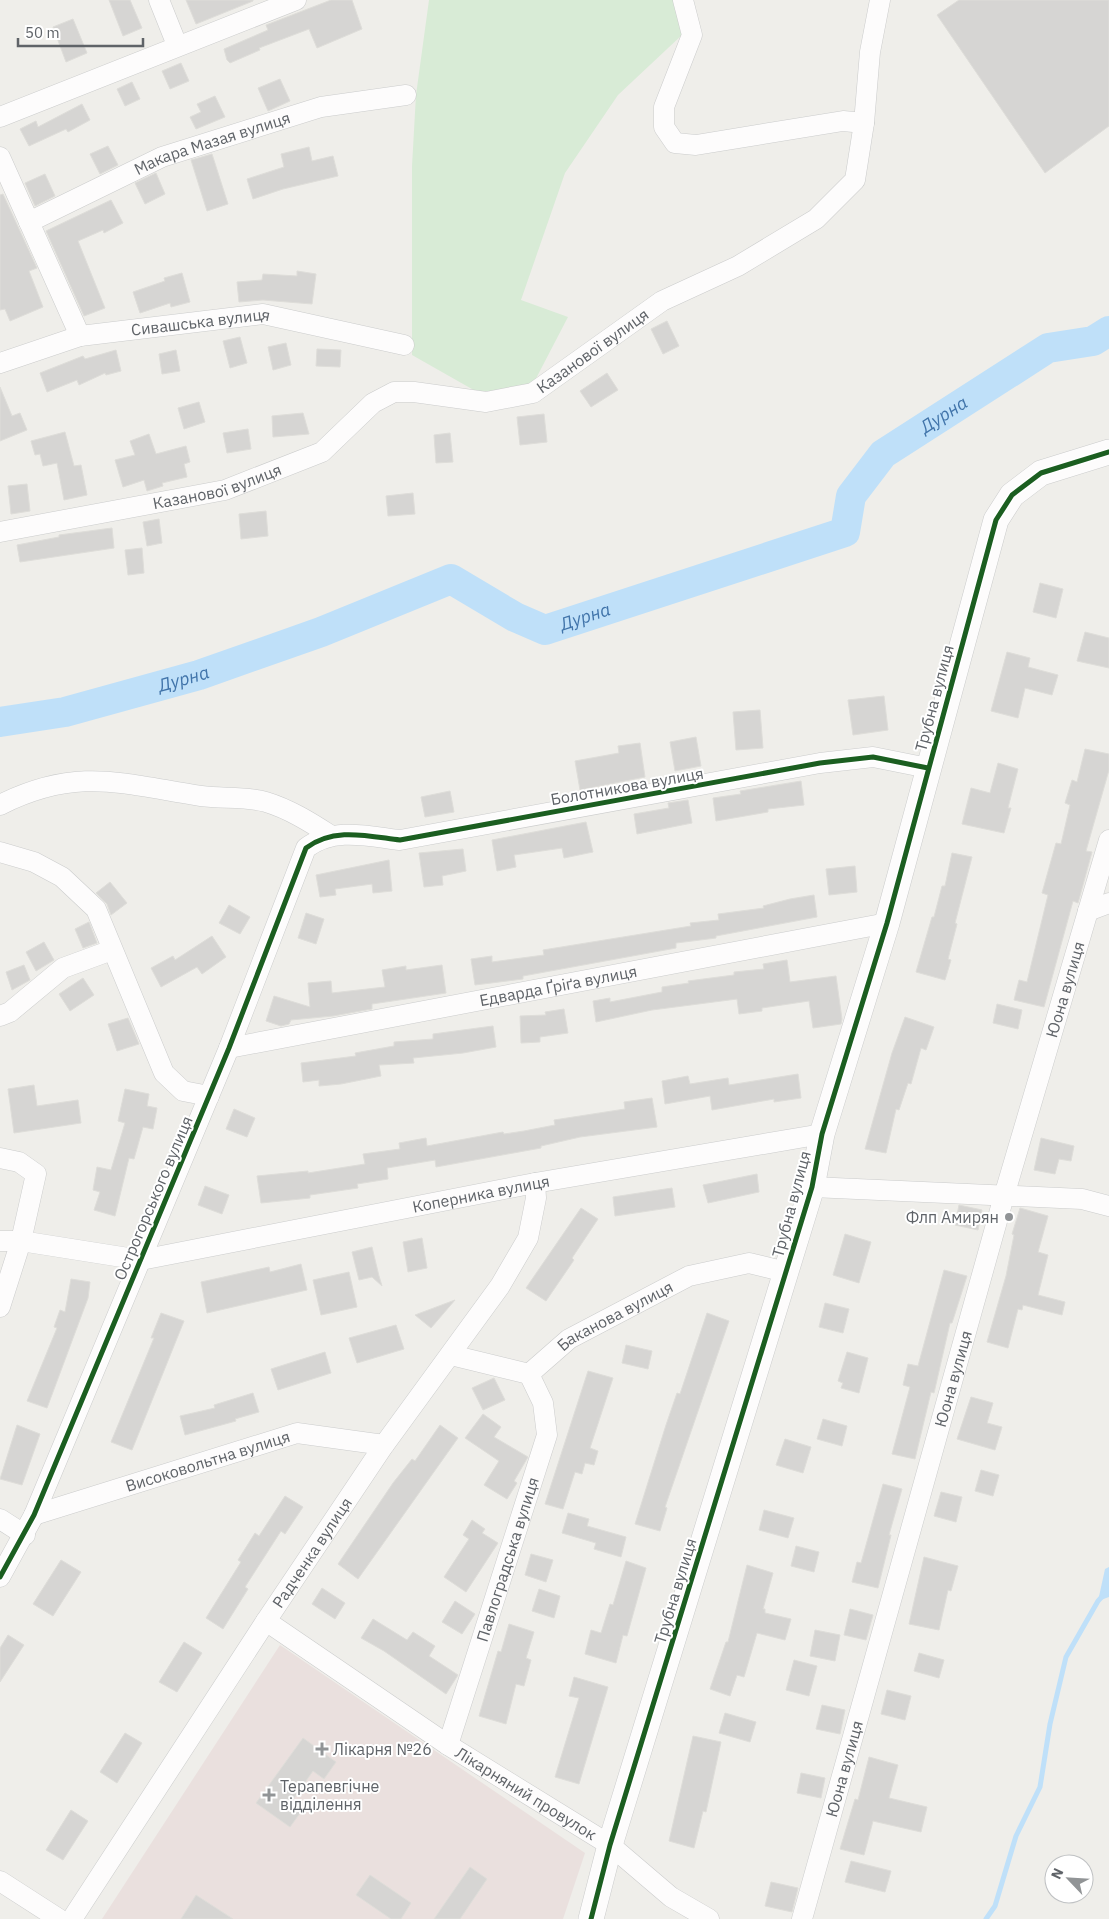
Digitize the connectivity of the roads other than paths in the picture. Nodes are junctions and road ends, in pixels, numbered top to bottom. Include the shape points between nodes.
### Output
1 (159, 0) edge
2 (296, 0) edge
3 (683, 0) edge
4 (880, 0) edge
5 (177, 45) junction
6 (406, 95) dead end
7 (0, 116) edge
8 (864, 123) junction
9 (0, 158) edge
10 (29, 222) junction
11 (80, 336) junction
12 (404, 345) dead end
13 (0, 363) edge
14 (1109, 452) edge
15 (0, 532) edge
16 (928, 768) junction
17 (0, 805) edge
18 (330, 835) junction
19 (1109, 840) edge
20 (0, 852) edge
21 (1109, 903) edge
22 (1088, 911) junction
23 (887, 923) junction
24 (112, 950) junction
25 (0, 1016) edge
26 (229, 1048) junction
27 (209, 1096) junction
28 (822, 1134) junction
29 (0, 1158) edge
30 (535, 1183) junction
31 (812, 1187) junction
32 (1004, 1196) junction
33 (1109, 1206) edge
34 (0, 1241) edge
35 (21, 1242) junction
36 (141, 1260) junction
37 (786, 1272) junction
38 (0, 1307) edge
39 (451, 1356) junction
40 (529, 1374) junction
41 (384, 1445) junction
42 (34, 1515) junction
43 (0, 1519) edge
44 (25, 1535) junction
45 (0, 1577) edge
46 (266, 1621) junction
47 (448, 1745) junction
48 (610, 1845) junction
49 (0, 1881) edge
50 (59, 1919) edge
51 (72, 1919) edge
52 (591, 1919) edge
53 (709, 1919) edge
54 (802, 1919) edge

1 - 5 street
2 - 5 street
3 - 8 street via 692,35 664,107 664,127 674,143 696,145 843,121
4 - 8 street, Казанової вулиця via 870,52
5 - 7 street
6 - 10 street, Макара Мазая вулиця via 321,107 162,157
8 - 15 street, Казанової вулиця via 855,180 816,219 738,266 662,301 533,394 486,402 394,392 373,403 322,452 224,490
9 - 10 street
10 - 11 street
11 - 12 street, Сивашська вулиця via 262,314
11 - 13 street, Сивашська вулиця
14 - 16 street, Трубна вулиця via 1041,473 1012,495 996,520
16 - 18 street, Болотникова вулиця via 873,757 820,763 400,840 359,834
16 - 23 street, Трубна вулиця
17 - 18 street via 43,787 73,781 105,780 202,796 265,802 301,817
18 - 26 street, Острогорського вулиця via 306,848
19 - 22 street, Юона вулиця
20 - 24 street via 34,862 62,877 96,909
21 - 22 street
22 - 32 street, Юона вулиця
23 - 26 street, Едварда Ґріґа вулиця
23 - 28 street, Трубна вулиця
24 - 25 street via 62,968 10,1012
24 - 27 street via 164,1073 183,1091
26 - 27 street, Острогорського вулиця
27 - 36 street, Острогорського вулиця
28 - 30 street, Коперника вулиця
28 - 31 street, Трубна вулиця
29 - 35 street via 19,1162 36,1174
30 - 36 street, Коперника вулиця
30 - 39 street, Радченка вулиця via 536,1198 528,1238 500,1286
31 - 32 street
31 - 37 street, Трубна вулиця
32 - 33 street via 1082,1199
32 - 54 street, Юона вулиця
34 - 35 street, Коперника вулиця
35 - 36 street, Коперника вулиця
35 - 38 street
36 - 42 street, Острогорського вулиця
37 - 40 street, Баканова вулиця via 749,1262 689,1276 569,1339
37 - 48 street, Трубна вулиця
39 - 40 street
39 - 41 street, Радченка вулиця
40 - 47 street, Павлоградська вулиця via 543,1404 547,1435
41 - 42 street, Високовольтна вулиця via 297,1433
41 - 46 street, Радченка вулиця
42 - 44 street, Острогорського вулиця
43 - 44 street
44 - 45 street, Острогорського вулиця
46 - 47 street, Лікарняний провулок
46 - 51 street, Радченка вулиця
47 - 48 street, Лікарняний провулок
48 - 52 street, Трубна вулиця
48 - 53 street, Лікарняний провулок via 671,1897
49 - 50 street

